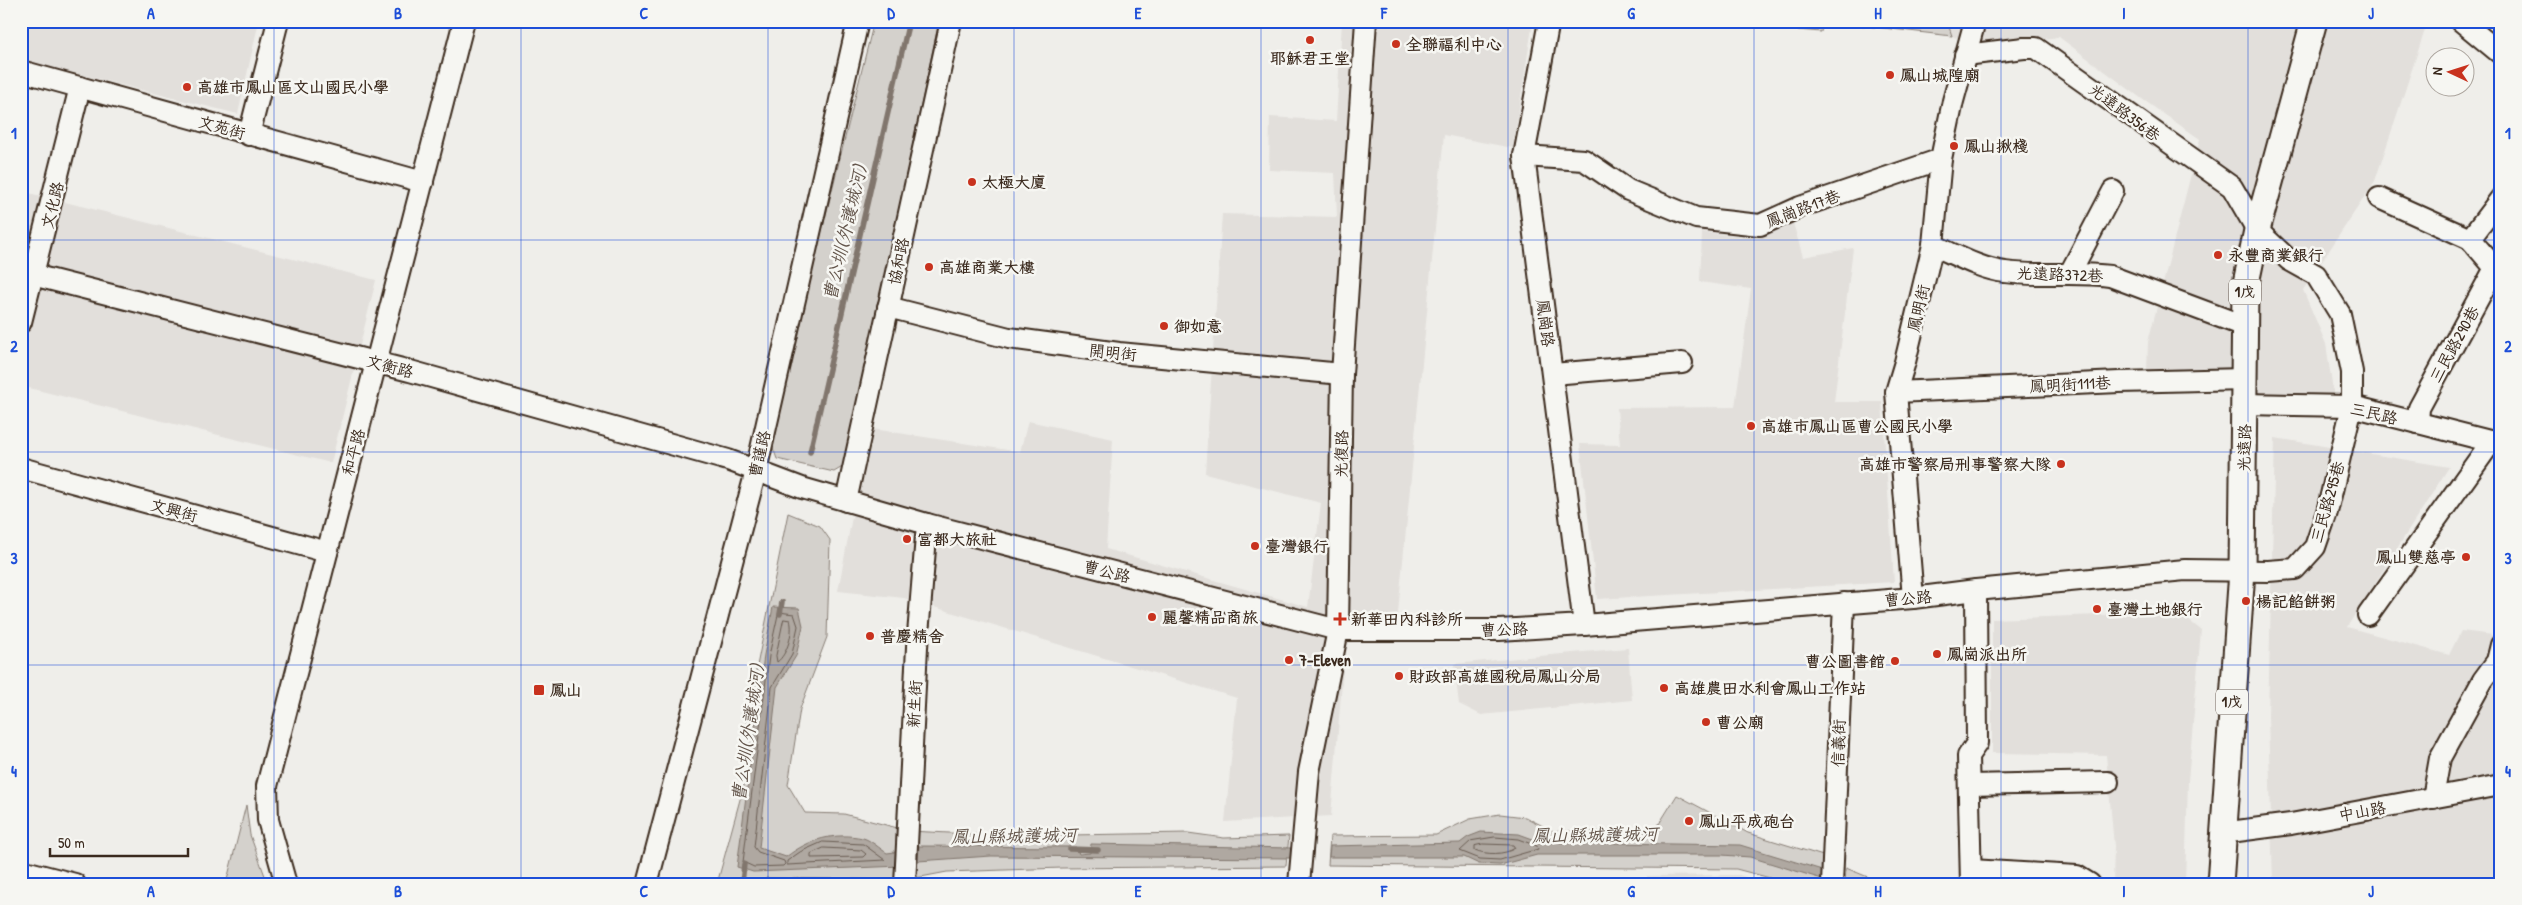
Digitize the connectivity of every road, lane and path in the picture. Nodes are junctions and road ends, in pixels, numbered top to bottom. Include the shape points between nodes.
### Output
1 (278, 21) edge
2 (464, 21) edge
3 (858, 21) edge
4 (951, 21) edge
5 (1366, 21) edge
6 (1549, 21) edge
7 (1974, 21) edge
8 (2314, 21) edge
9 (2462, 21) edge
10 (1966, 54) junction
11 (2501, 54) edge
12 (21, 72) edge
13 (80, 87) junction
14 (249, 135) junction
15 (1524, 156) junction
16 (1941, 159) junction
17 (423, 182) junction
18 (2113, 191) dead end
19 (2379, 198) dead end
20 (2501, 198) edge
21 (2257, 230) junction
22 (2470, 239) junction
23 (1932, 245) junction
24 (2070, 273) junction
25 (28, 274) edge
26 (888, 307) junction
27 (21, 322) edge
28 (2244, 326) junction
29 (378, 363) junction
30 (1682, 363) dead end
31 (1342, 374) junction
32 (1553, 374) junction
33 (2245, 379) junction
34 (1896, 392) junction
35 (2244, 404) junction
36 (2352, 406) junction
37 (2418, 423) junction
38 (2496, 442) edge
39 (21, 468) edge
40 (756, 471) junction
41 (846, 501) junction
42 (927, 524) junction
43 (327, 552) junction
44 (2242, 571) junction
45 (1976, 590) junction
46 (1913, 598) junction
47 (1844, 603) junction
48 (2368, 615) dead end
49 (1584, 625) junction
50 (1338, 630) junction
51 (2501, 645) edge
52 (2108, 782) dead end
53 (1969, 785) junction
54 (2501, 786) edge
55 (2433, 798) junction
56 (2222, 833) junction
57 (906, 867) edge
58 (21, 870) edge
59 (1832, 877) edge
60 (1971, 877) edge
61 (2083, 880) edge
62 (75, 884) edge
63 (286, 884) edge
64 (647, 884) edge
65 (1299, 884) edge
66 (2220, 884) edge

1 - 14 street
2 - 17 street, 和平路
3 - 40 street, 曹謹路
4 - 26 street, 協和路
5 - 31 street, 光復路
6 - 15 street, 鳳崗路
7 - 10 street, 鳳明街
8 - 21 main road, 光遠路 / 1戊
9 - 11 street
10 - 16 street, 鳳明街
10 - 21 street, 光遠路356巷 via 2036,48 2232,187
12 - 13 street, 文苑街
13 - 14 street, 文苑街
13 - 25 street, 文化路
14 - 17 street, 文苑街
15 - 16 street, 鳳崗路17巷 via 1584,160 1628,190 1696,218 1760,225 1800,207
15 - 32 street, 鳳崗路
16 - 23 street, 鳳明街
17 - 29 street, 和平路
18 - 24 street
19 - 22 street
20 - 22 street
21 - 28 main road, 光遠路 / 1戊 via 2245,288
21 - 36 street, 光遠路356巷 via 2289,260 2316,275 2340,314 2352,372
22 - 37 street, 三民路290巷 via 2496,268 2419,408
23 - 24 street, 光遠路372巷 via 1981,266 2005,272
23 - 34 street, 鳳明街
24 - 28 street, 光遠路372巷 via 2110,276
25 - 27 street, 文化路
25 - 29 street, 文衡路
26 - 31 street, 開明街 via 1009,338 1119,353
26 - 41 street, 協和路
28 - 33 main road, 光遠路 / 1戊
29 - 40 street, 文衡路 via 728,460
29 - 43 street, 和平路
30 - 32 street
31 - 50 street, 光復路
32 - 49 street, 鳳崗路
33 - 34 street, 鳳明街111巷
33 - 35 main road, 光遠路 / 1戊
34 - 46 street, 鳳明街
35 - 36 street, 三民路
35 - 44 main road, 光遠路 / 1戊
36 - 37 street, 三民路
36 - 44 street, 三民路295巷 via 2327,512 2315,547 2295,569
37 - 38 street, 三民路
38 - 48 street
39 - 43 street, 文興街
40 - 41 street, 曹公路
40 - 64 street, 曹謹路
41 - 42 street, 曹公路
42 - 50 street, 曹公路
42 - 57 street, 新生街
43 - 63 street, 和平路 via 267,786 268,820
44 - 45 street, 曹公路 via 2184,570
44 - 56 main road, 光遠路 / 1戊
45 - 46 street, 曹公路
45 - 53 street via 1977,743 1968,756
46 - 47 street, 曹公路
47 - 49 street, 曹公路
47 - 59 street, 信義街
49 - 50 street, 曹公路 via 1499,630
50 - 65 street, 光復路 via 1309,772
51 - 55 street via 2497,661 2440,758
52 - 53 street
53 - 60 street
54 - 55 street, 中山路
55 - 56 street, 中山路
56 - 66 main road, 光遠路 / 1戊
58 - 62 street
60 - 61 street

